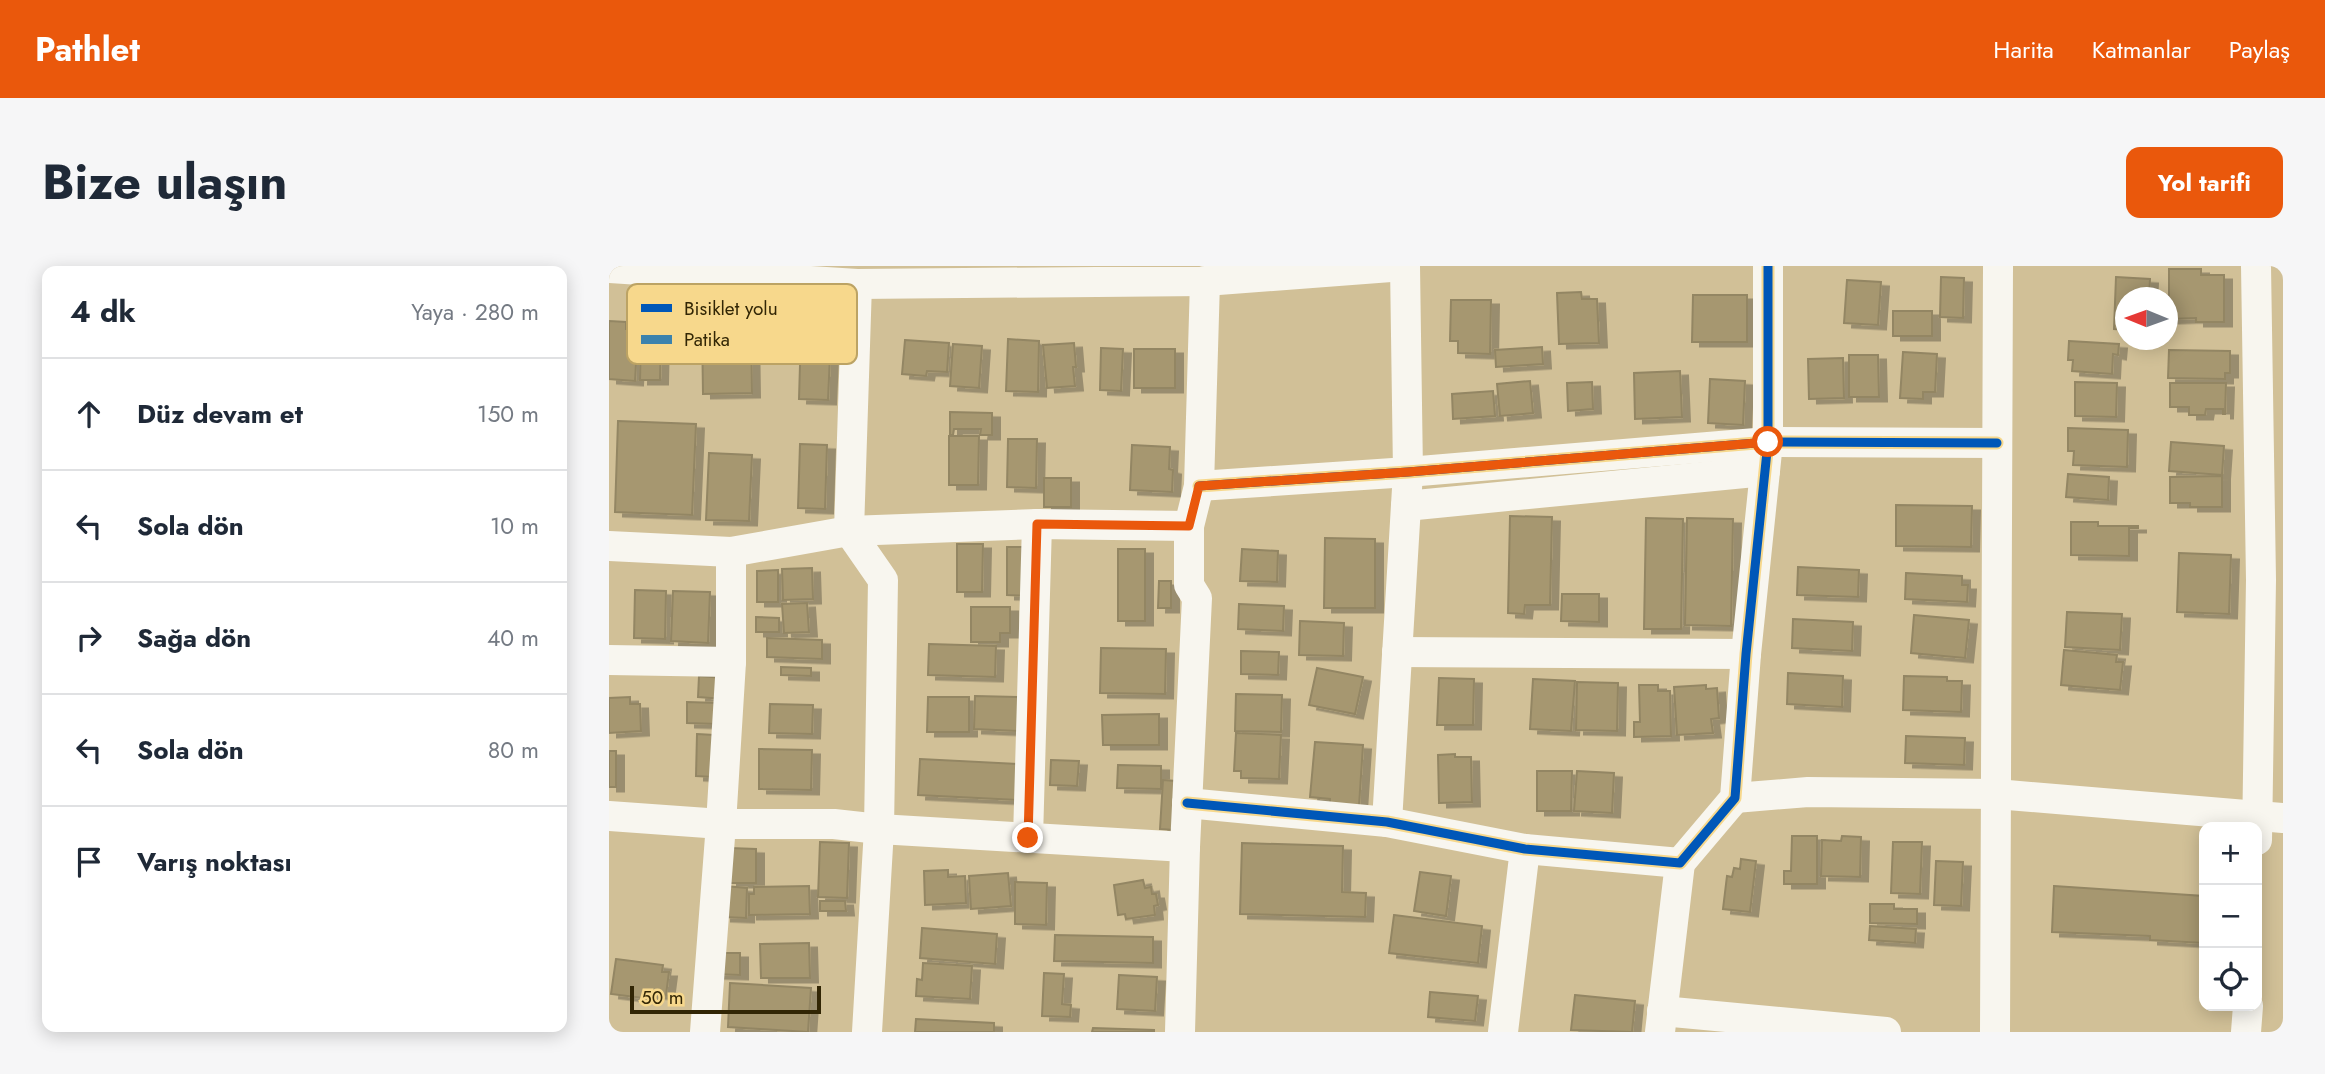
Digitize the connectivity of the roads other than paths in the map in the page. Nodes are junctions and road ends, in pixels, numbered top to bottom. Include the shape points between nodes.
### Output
1 (1405, 266) edge
2 (1768, 266) edge
3 (1999, 266) edge
4 (2256, 266) edge
5 (609, 268) edge
6 (1340, 268) edge
7 (1116, 274) edge
8 (1205, 281) junction
9 (856, 284) joint
10 (854, 364) edge
11 (1768, 442) junction
12 (1997, 443) junction
13 (1765, 471) junction
14 (1408, 472) junction
15 (1199, 486) junction
16 (1406, 506) junction
17 (1037, 524) junction
18 (1189, 526) junction
19 (849, 531) junction
20 (609, 546) edge
21 (731, 552) junction
22 (2272, 580) edge
23 (1397, 652) junction
24 (1746, 654) junction
25 (609, 660) edge
26 (730, 662) junction
27 (1996, 794) junction
28 (1735, 798) junction
29 (1187, 803) junction
30 (609, 816) edge
31 (1387, 822) junction
32 (721, 824) junction
33 (2266, 824) edge
34 (879, 829) junction
35 (1028, 838) junction
36 (1185, 847) junction
37 (1525, 849) junction
38 (1680, 863) junction
39 (2248, 1011) edge
40 (1661, 1022) edge
41 (705, 1032) edge
42 (867, 1032) edge
43 (1180, 1032) edge
44 (1503, 1032) edge
45 (1886, 1032) edge
46 (1995, 1032) edge
47 (2246, 1032) edge

1 - 6 street
1 - 14 street
2 - 11 street
3 - 12 street
4 - 22 street
5 - 9 street
6 - 8 street
7 - 8 street
7 - 9 street
8 - 15 street
10 - 19 street
11 - 12 street
11 - 13 street
11 - 14 street
12 - 27 street
13 - 16 street
13 - 24 street
14 - 15 street
14 - 16 street
15 - 18 street
16 - 23 street
17 - 18 street
17 - 19 street
17 - 35 street
18 - 29 street via 1189,585 1197,598
19 - 21 street
19 - 34 street via 883,580
20 - 21 street
21 - 26 street
22 - 33 street
23 - 24 street
23 - 31 street
24 - 28 street
25 - 26 street
26 - 32 street
27 - 28 street via 1808,792
27 - 33 street
27 - 46 street
28 - 38 street
29 - 31 street
29 - 36 street
30 - 32 street
31 - 37 street
32 - 34 street via 834,824
32 - 41 street
34 - 35 street
34 - 42 street
35 - 36 street
36 - 43 street
37 - 38 street
37 - 44 street
38 - 40 street
39 - 47 street
40 - 45 street

